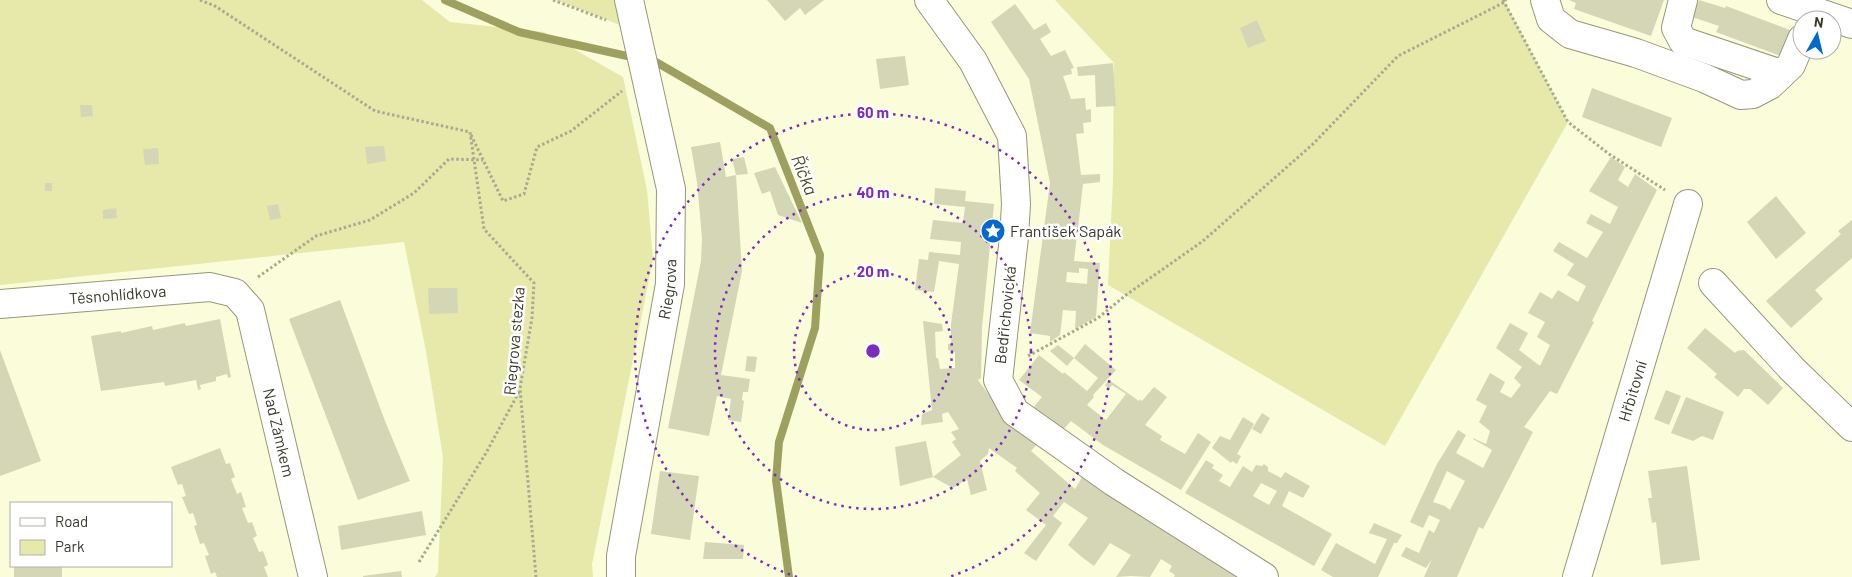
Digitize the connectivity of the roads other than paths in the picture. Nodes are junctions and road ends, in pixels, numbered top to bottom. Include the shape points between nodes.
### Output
1 (629, 0) edge
2 (929, 0) edge
3 (1545, 0) edge
4 (1684, 0) edge
5 (1781, 0) edge
6 (1802, 10) edge
7 (1793, 60) edge
8 (1781, 74) junction
9 (1679, 199) road end
10 (1713, 283) dead end
11 (234, 293) joint
12 (0, 304) edge
13 (1852, 427) edge
14 (313, 577) edge
15 (621, 577) edge
16 (1264, 577) edge
17 (1577, 577) edge

1 - 15 street, Riegrova via 671,190 670,284 620,556
2 - 16 street, Bedřichovická via 974,61 1012,136 1016,204 998,380 1014,412 1114,482
3 - 8 street via 1551,19 1570,34 1636,53 1741,95 1753,94 1770,85
4 - 8 street via 1676,28 1683,41
5 - 6 street
7 - 8 street
9 - 17 street, Hřbitovní
10 - 13 street via 1792,369
11 - 12 street, Těsnohlídkova via 210,287
11 - 14 street, Nad Zámkem via 250,310

